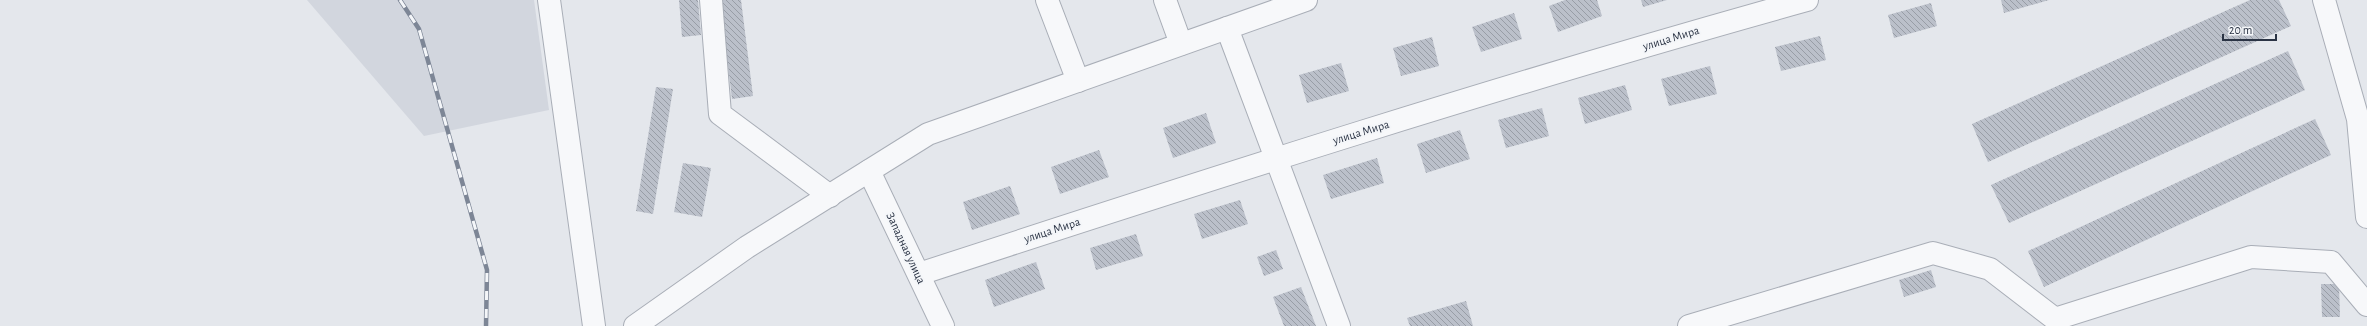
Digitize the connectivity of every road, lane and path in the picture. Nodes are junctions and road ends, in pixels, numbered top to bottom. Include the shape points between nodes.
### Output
1 (549, 0) edge
2 (711, 0) edge
3 (1047, 0) edge
4 (1165, 0) edge
5 (1807, 0) edge
6 (2324, 0) edge
7 (1297, 2) edge
8 (1227, 28) junction
9 (1181, 44) junction
10 (1078, 81) junction
11 (1277, 157) junction
12 (869, 170) junction
13 (830, 196) junction
14 (2367, 217) edge
15 (918, 274) junction
16 (2367, 305) edge
17 (594, 326) edge
18 (635, 326) edge
19 (943, 326) edge
20 (1339, 326) edge
21 (1692, 326) edge

1 - 17 street
2 - 13 street via 720,114
3 - 10 street
4 - 9 street
5 - 11 street, улица Мира
6 - 14 street via 2358,119
7 - 8 street
8 - 9 street
8 - 11 street
9 - 10 street
10 - 12 street via 928,134
11 - 15 street, улица Мира
11 - 20 street
12 - 13 street
12 - 15 street, Западная улица
13 - 18 street via 747,247
15 - 19 street, Западная улица
16 - 21 street via 2331,262 2251,257 2054,319 1990,269 1933,253

